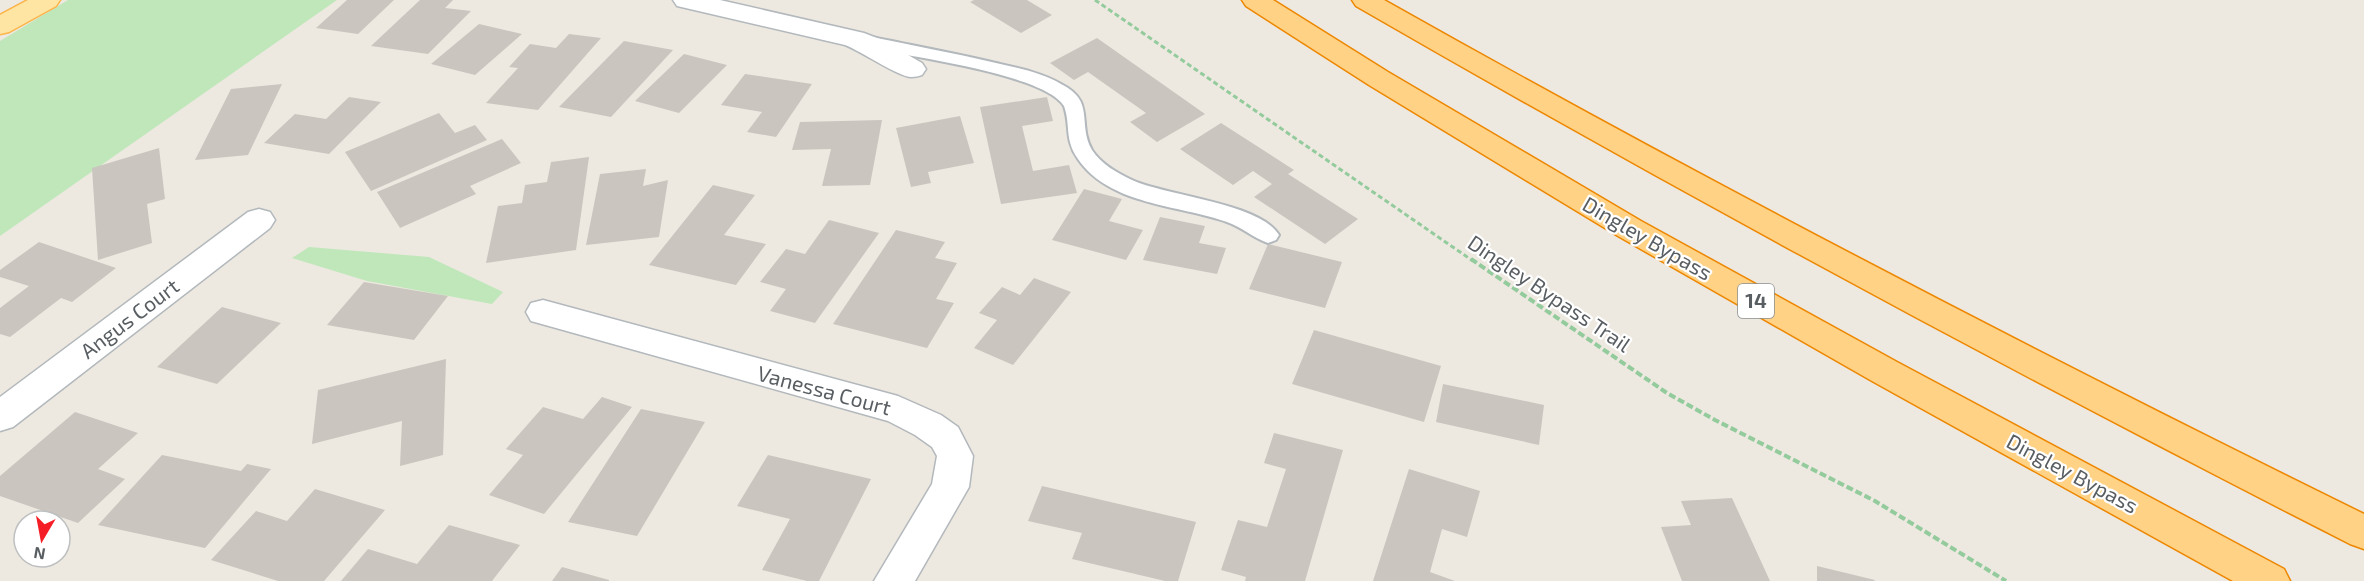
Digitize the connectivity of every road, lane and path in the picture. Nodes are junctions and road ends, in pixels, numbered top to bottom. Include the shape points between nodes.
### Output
1 (47, 0) edge
2 (686, 0) edge
3 (1095, 0) edge
4 (1255, 0) edge
5 (1365, 0) edge
6 (0, 26) edge
7 (854, 39) junction
8 (912, 69) dead end
9 (259, 220) dead end
10 (1268, 235) dead end
11 (543, 312) dead end
12 (0, 417) edge
13 (2364, 532) edge
14 (894, 581) edge
15 (2006, 581) edge
16 (2270, 581) edge

1 - 6 main road
2 - 7 street
3 - 15 path, Dingley Bypass Trail via 1667,393 1875,501
4 - 16 highway, Dingley Bypass / 14 via 1632,232
5 - 13 highway via 1831,259 2149,426
7 - 8 street
7 - 10 lane via 1020,75 1056,87 1073,103 1078,114 1080,145 1103,172 1144,194 1237,217
9 - 12 street, Angus Court
11 - 14 street, Vanessa Court via 898,410 945,437 955,456 950,487

